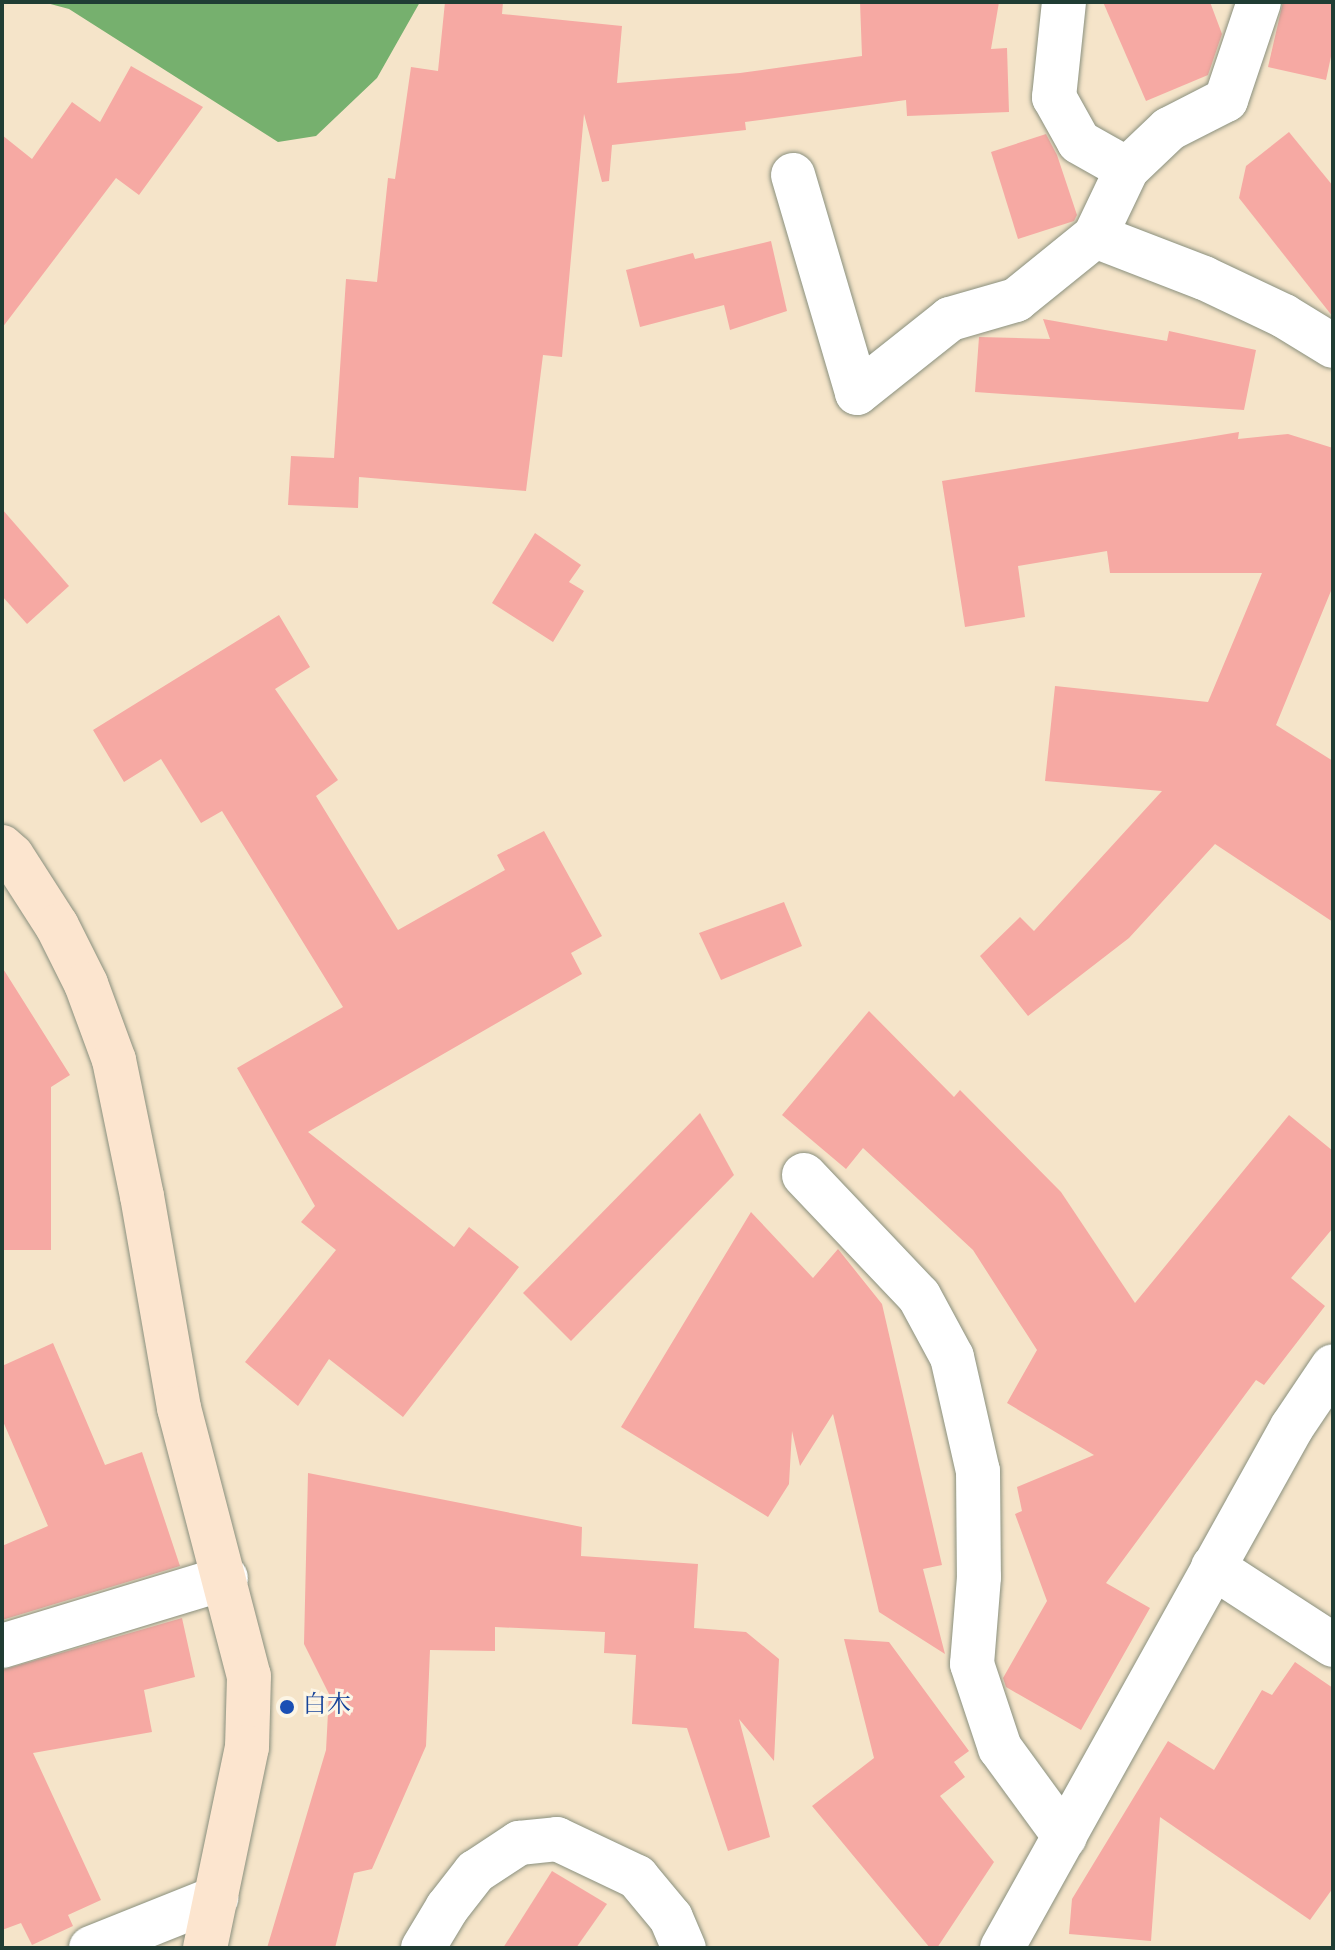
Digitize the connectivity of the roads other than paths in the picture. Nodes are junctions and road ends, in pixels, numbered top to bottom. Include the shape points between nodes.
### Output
1 (1064, 2) edge
2 (1259, 2) edge
3 (1127, 169) junction
4 (793, 175) dead end
5 (1095, 236) junction
6 (1333, 346) edge
7 (2, 847) edge
8 (804, 1175) dead end
9 (1333, 1366) edge
10 (1213, 1567) junction
11 (226, 1578) junction
12 (1333, 1645) edge
13 (2, 1646) edge
14 (1065, 1837) junction
15 (216, 1898) junction
16 (91, 1948) edge
17 (205, 1948) edge
18 (423, 1948) edge
19 (684, 1948) edge
20 (1002, 1948) edge

1 - 3 street via 1054,97 1079,142
2 - 3 street via 1226,100 1169,129
3 - 5 street
4 - 5 street via 857,393 950,319 1016,300
5 - 6 street via 1204,278
7 - 11 street via 57,926 114,1060 179,1408
8 - 14 street via 919,1296 952,1357 978,1471 979,1577 972,1664 1000,1748
9 - 10 street
10 - 12 street
10 - 14 street
11 - 13 street
11 - 15 street via 249,1676 247,1747
14 - 20 street
15 - 16 street
15 - 17 street
18 - 19 street via 475,1872 519,1843 557,1839 637,1877 671,1918

